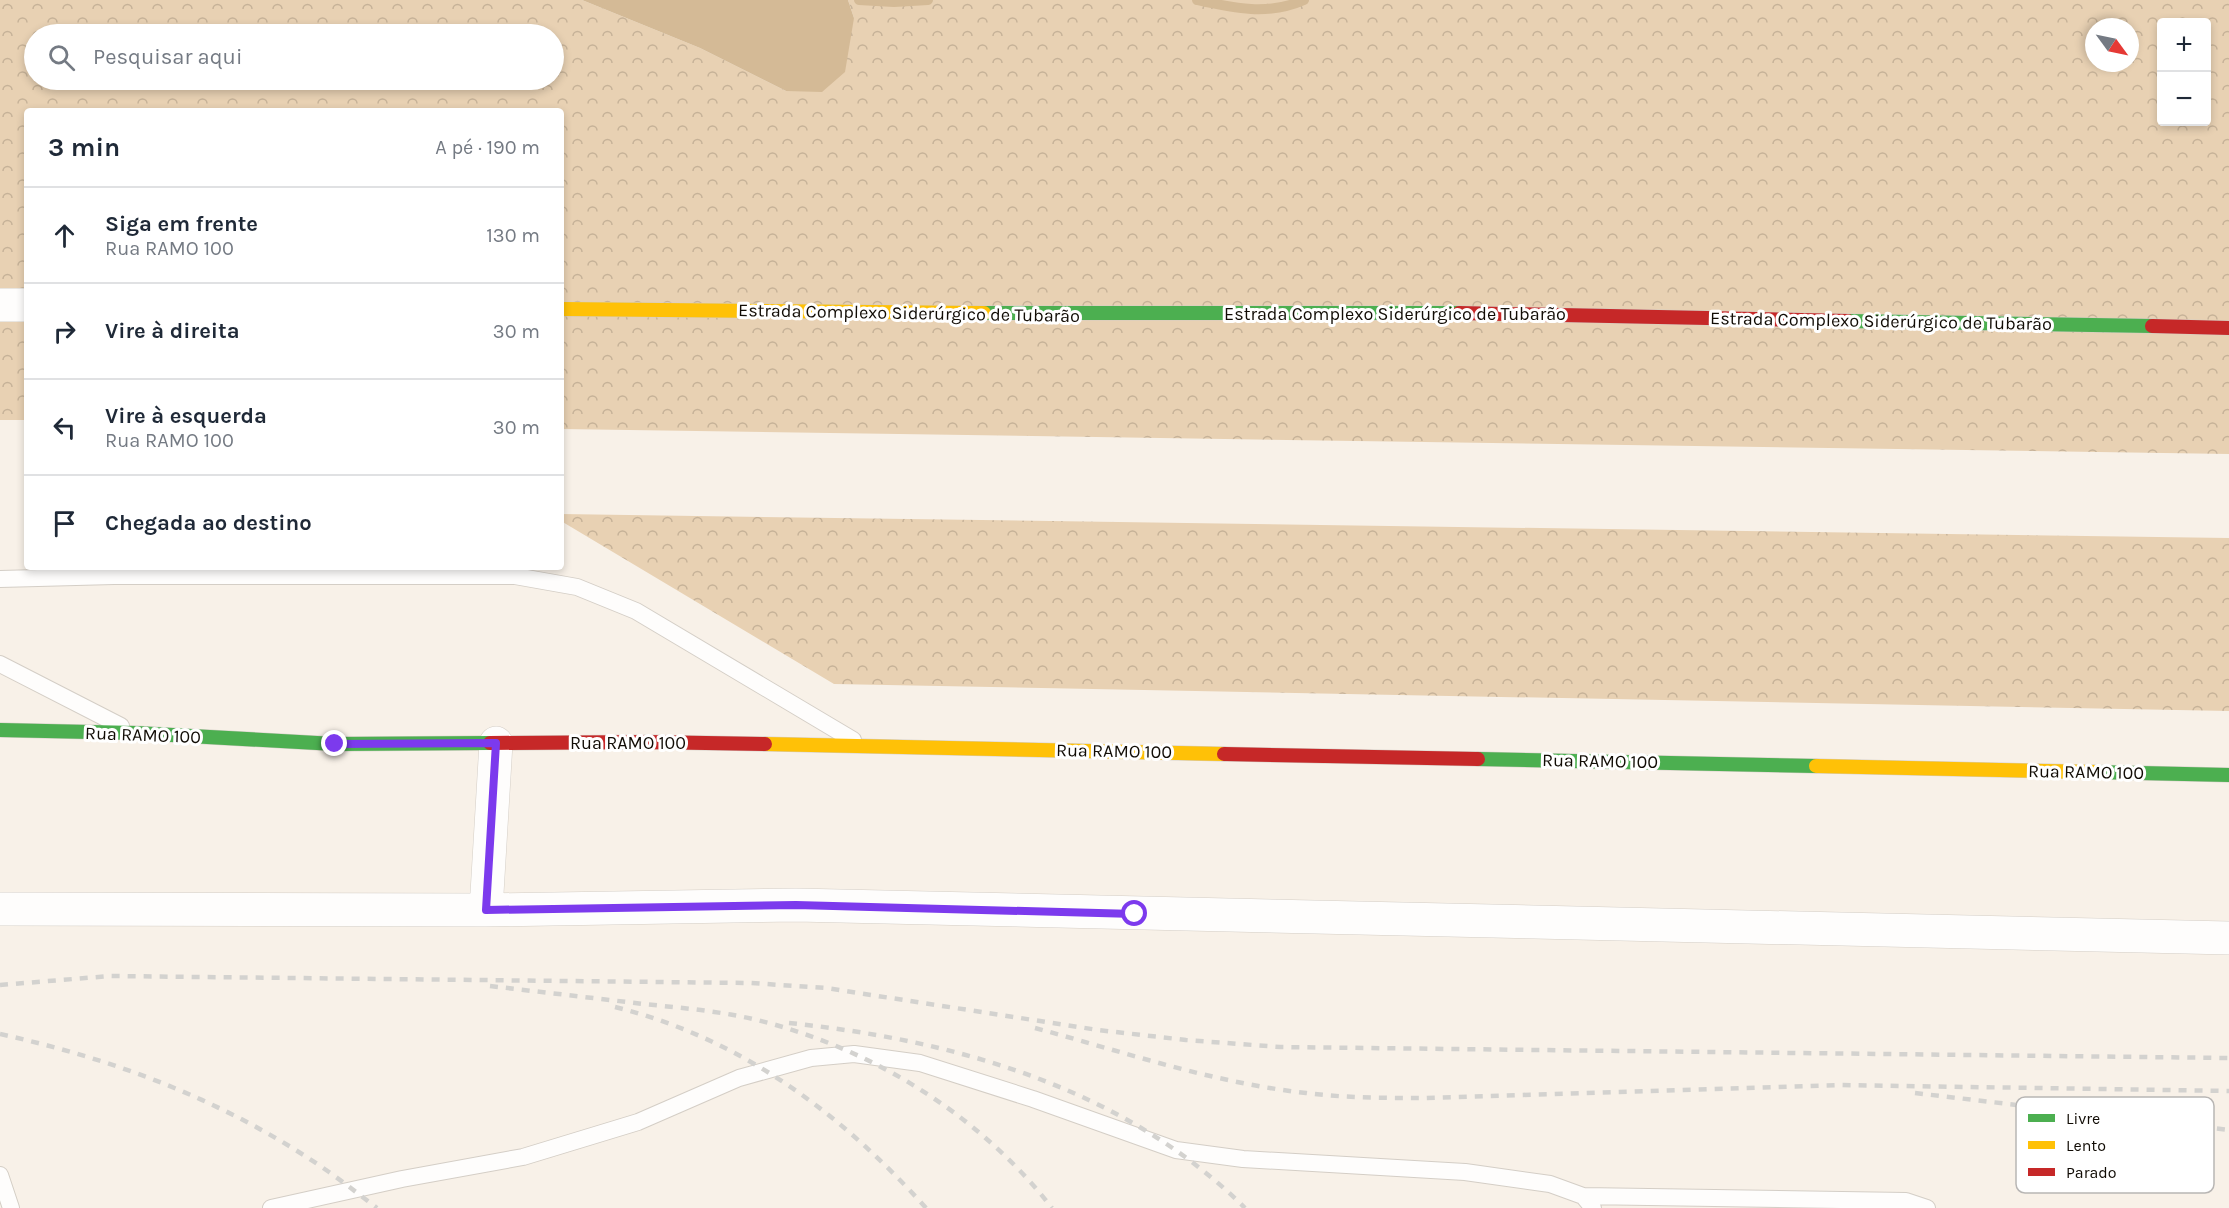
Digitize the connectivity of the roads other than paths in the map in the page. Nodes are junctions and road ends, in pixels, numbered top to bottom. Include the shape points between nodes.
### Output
1 (0, 305) edge
2 (24, 305) edge
3 (564, 309) edge
4 (2229, 328) edge
5 (0, 579) edge
6 (0, 664) edge
7 (0, 730) edge
8 (136, 733) junction
9 (496, 743) junction
10 (861, 746) junction
11 (2229, 775) edge
12 (0, 909) edge
13 (486, 910) junction
14 (2229, 938) edge
15 (0, 1174) edge
16 (1588, 1202) edge
17 (11, 1208) edge
18 (271, 1208) edge
19 (1927, 1208) edge

1 - 2 street
3 - 4 street, Estrada Complexo Siderúrgico de Tubarão via 1046,315 1461,313
5 - 10 lane via 515,576 577,587 636,611
6 - 8 lane
7 - 8 street, Rua RAMO 100
8 - 9 street, Rua RAMO 100 via 335,744
9 - 10 street, Rua RAMO 100
9 - 13 street
10 - 11 street, Rua RAMO 100
12 - 13 street
13 - 14 street via 796,905
15 - 17 lane
16 - 18 lane via 1550,1184 1465,1172 1243,1159 1176,1150 920,1063 854,1054 810,1058 739,1078 638,1122 522,1157
16 - 19 lane via 1906,1201

